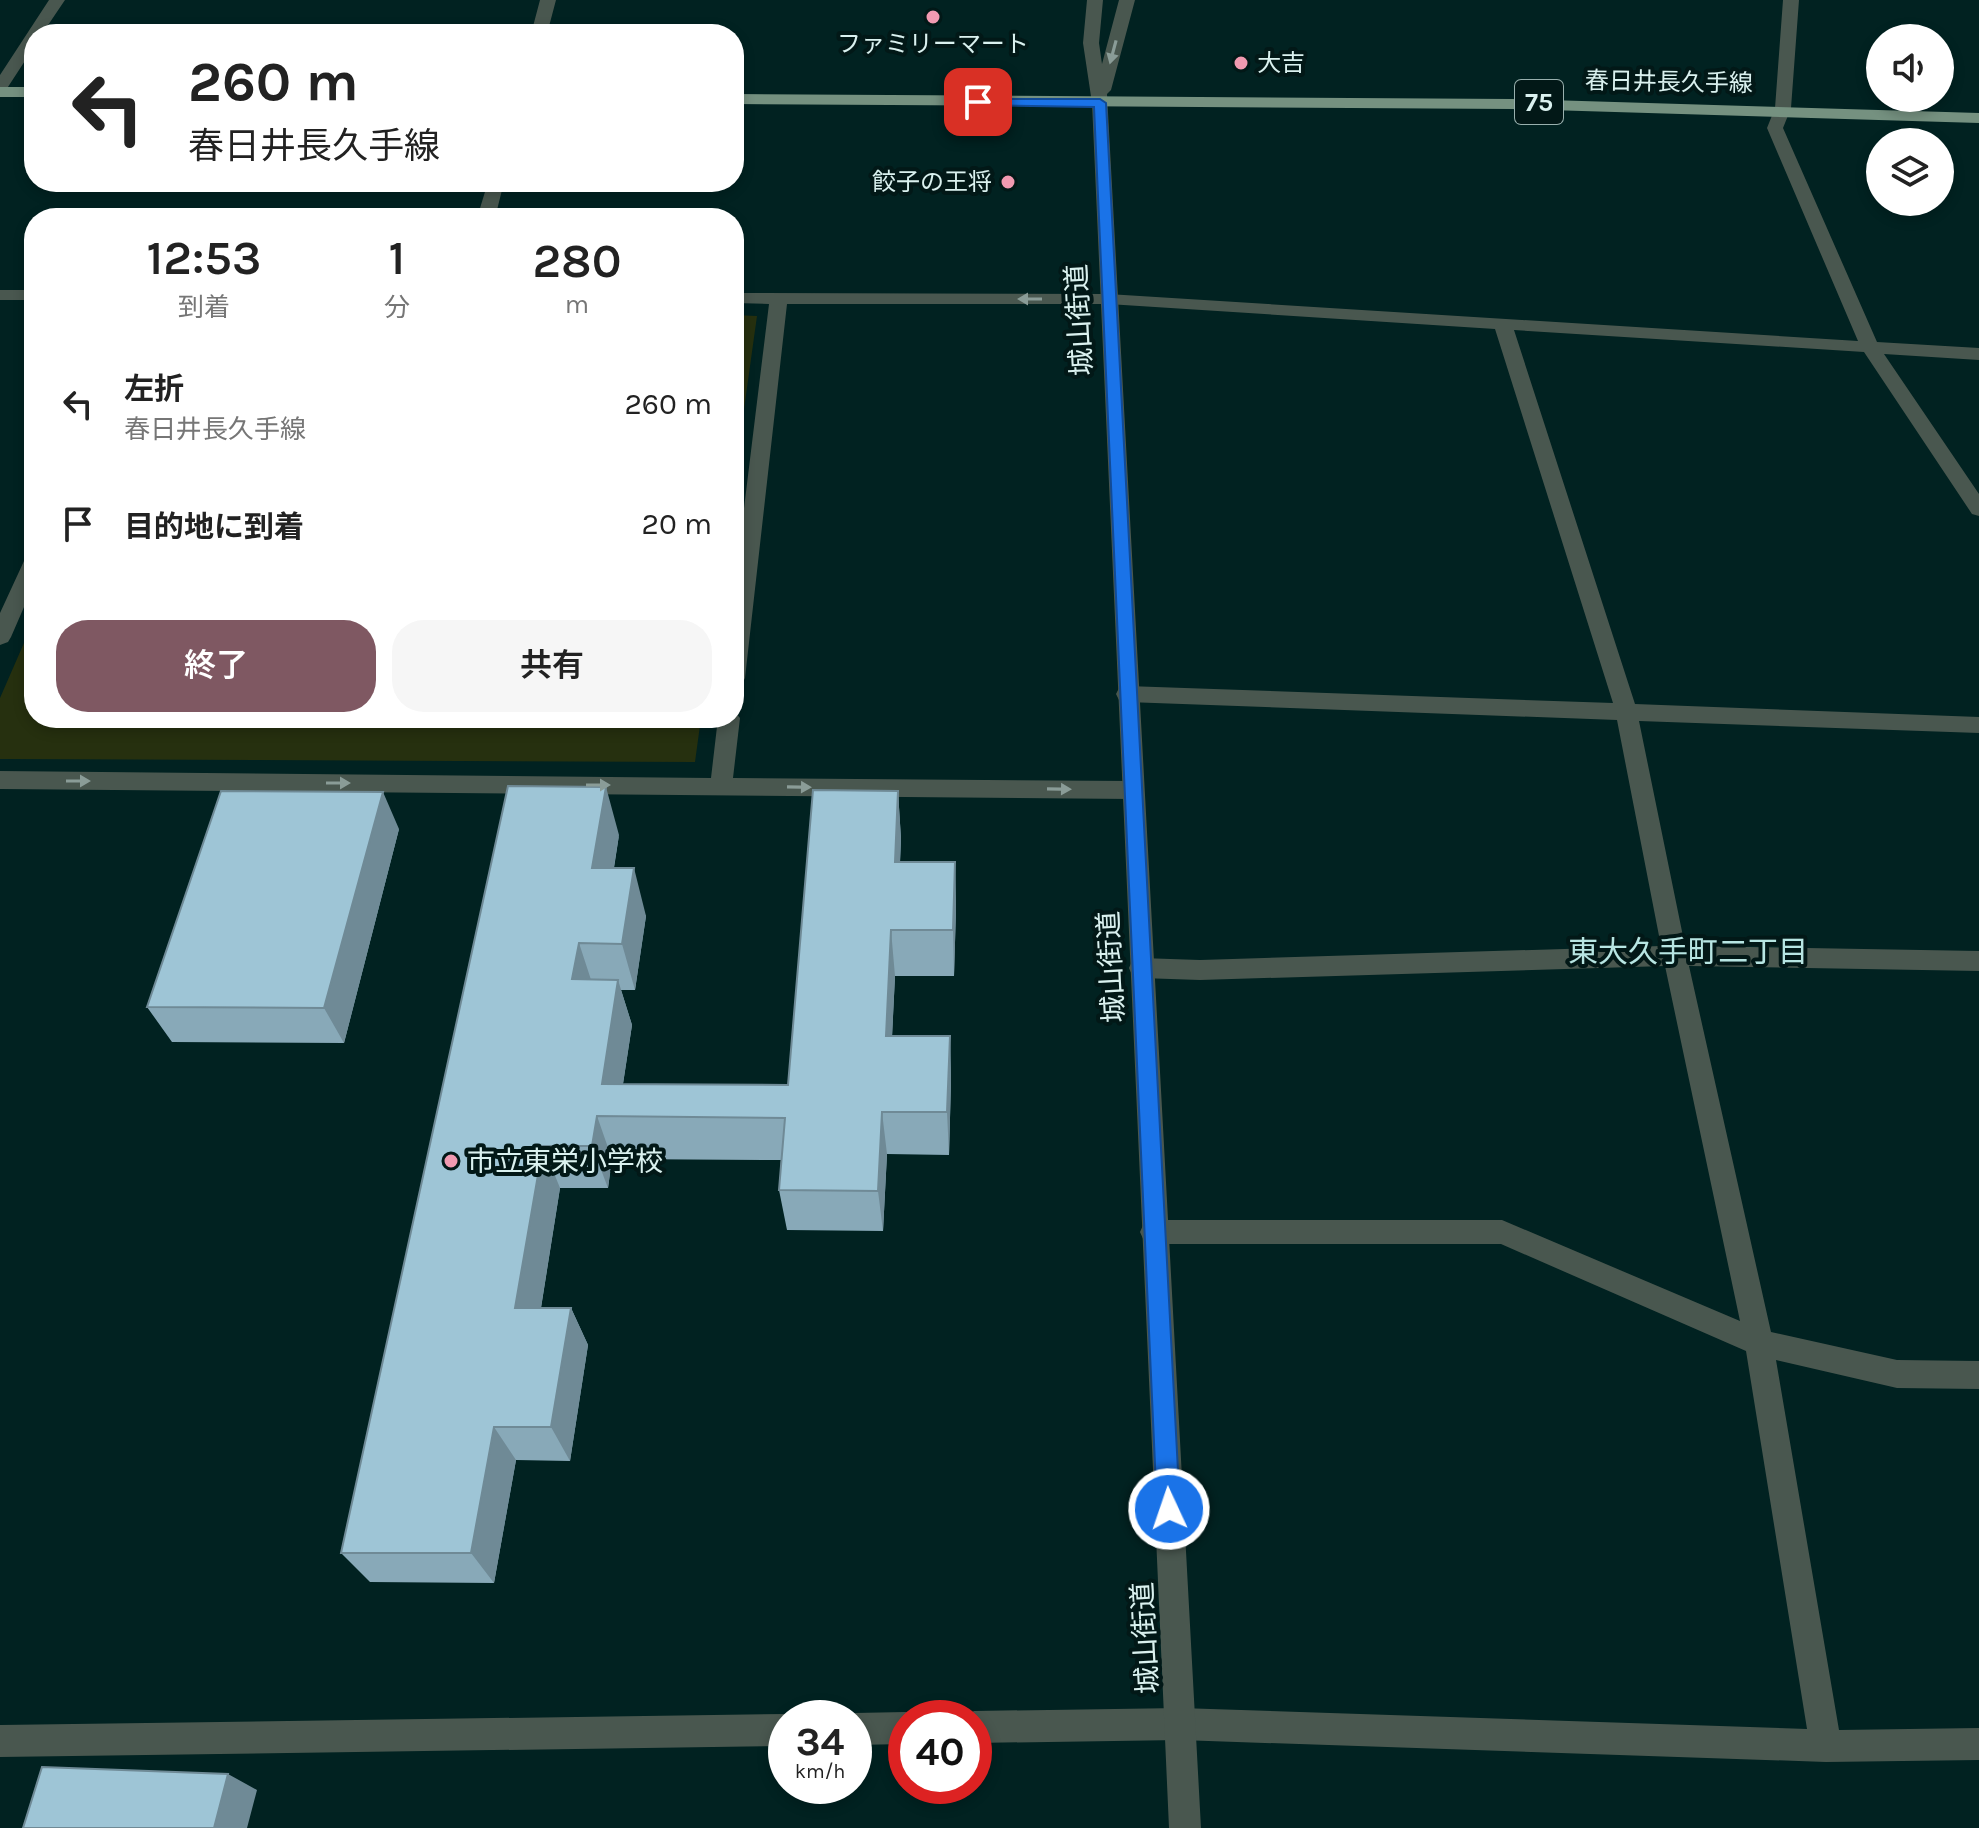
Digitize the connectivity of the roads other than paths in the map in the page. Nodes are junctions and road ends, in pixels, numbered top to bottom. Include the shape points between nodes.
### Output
1 (57, 0) edge
2 (548, 0) edge
3 (1095, 0) edge
4 (1127, 0) edge
5 (1791, 0) edge
6 (41, 24) edge
7 (542, 24) edge
8 (24, 50) edge
9 (0, 89) edge
10 (24, 91) edge
11 (744, 99) edge
12 (1100, 103) junction
13 (1783, 108) junction
14 (1979, 118) edge
15 (0, 295) edge
16 (24, 295) edge
17 (744, 298) edge
18 (779, 298) junction
19 (1108, 299) junction
20 (1503, 324) junction
21 (1871, 349) junction
22 (1979, 354) edge
23 (1979, 509) edge
24 (24, 583) edge
25 (744, 594) edge
26 (0, 637) edge
27 (1127, 694) junction
28 (1626, 711) junction
29 (1979, 725) edge
30 (728, 728) edge
31 (0, 780) edge
32 (721, 786) junction
33 (1132, 790) junction
34 (1675, 956) junction
35 (1979, 961) edge
36 (1141, 968) junction
37 (1154, 1232) junction
38 (1759, 1343) junction
39 (1979, 1375) edge
40 (1180, 1724) junction
41 (992, 1727) edge
42 (768, 1730) edge
43 (0, 1741) edge
44 (1979, 1744) edge
45 (1826, 1746) junction
46 (1185, 1828) edge

1 - 6 street
2 - 7 street
3 - 12 street, 城山街道 via 1091,43
4 -> 12 street, 城山街道
5 - 13 street
8 - 9 street
9 - 10 main road
11 - 12 main road, 春日井長久手線 / 75
12 - 13 main road, 春日井長久手線 / 75 via 1520,102
12 - 19 street, 城山街道
13 - 14 main road, 春日井長久手線 / 75
13 - 21 street via 1775,128
15 - 16 street
17 - 18 street
19 -> 18 street
18 - 25 street
19 - 20 street
19 - 27 street, 城山街道
20 - 21 street
20 - 28 street
21 - 22 street
21 - 23 street
24 - 26 street
27 - 28 street
27 - 33 street, 城山街道
28 - 29 street
28 - 34 street
30 - 32 street
31 -> 32 street
32 -> 33 street
33 - 36 street, 城山街道
34 - 35 street
34 - 36 street
34 - 38 street
36 - 37 street, 城山街道
37 - 38 street via 1502,1232
37 - 40 street, 城山街道
38 - 39 street via 1897,1374
38 - 45 street
40 - 41 street
40 - 45 street
40 - 46 street, 城山街道
42 - 43 street
44 - 45 street

